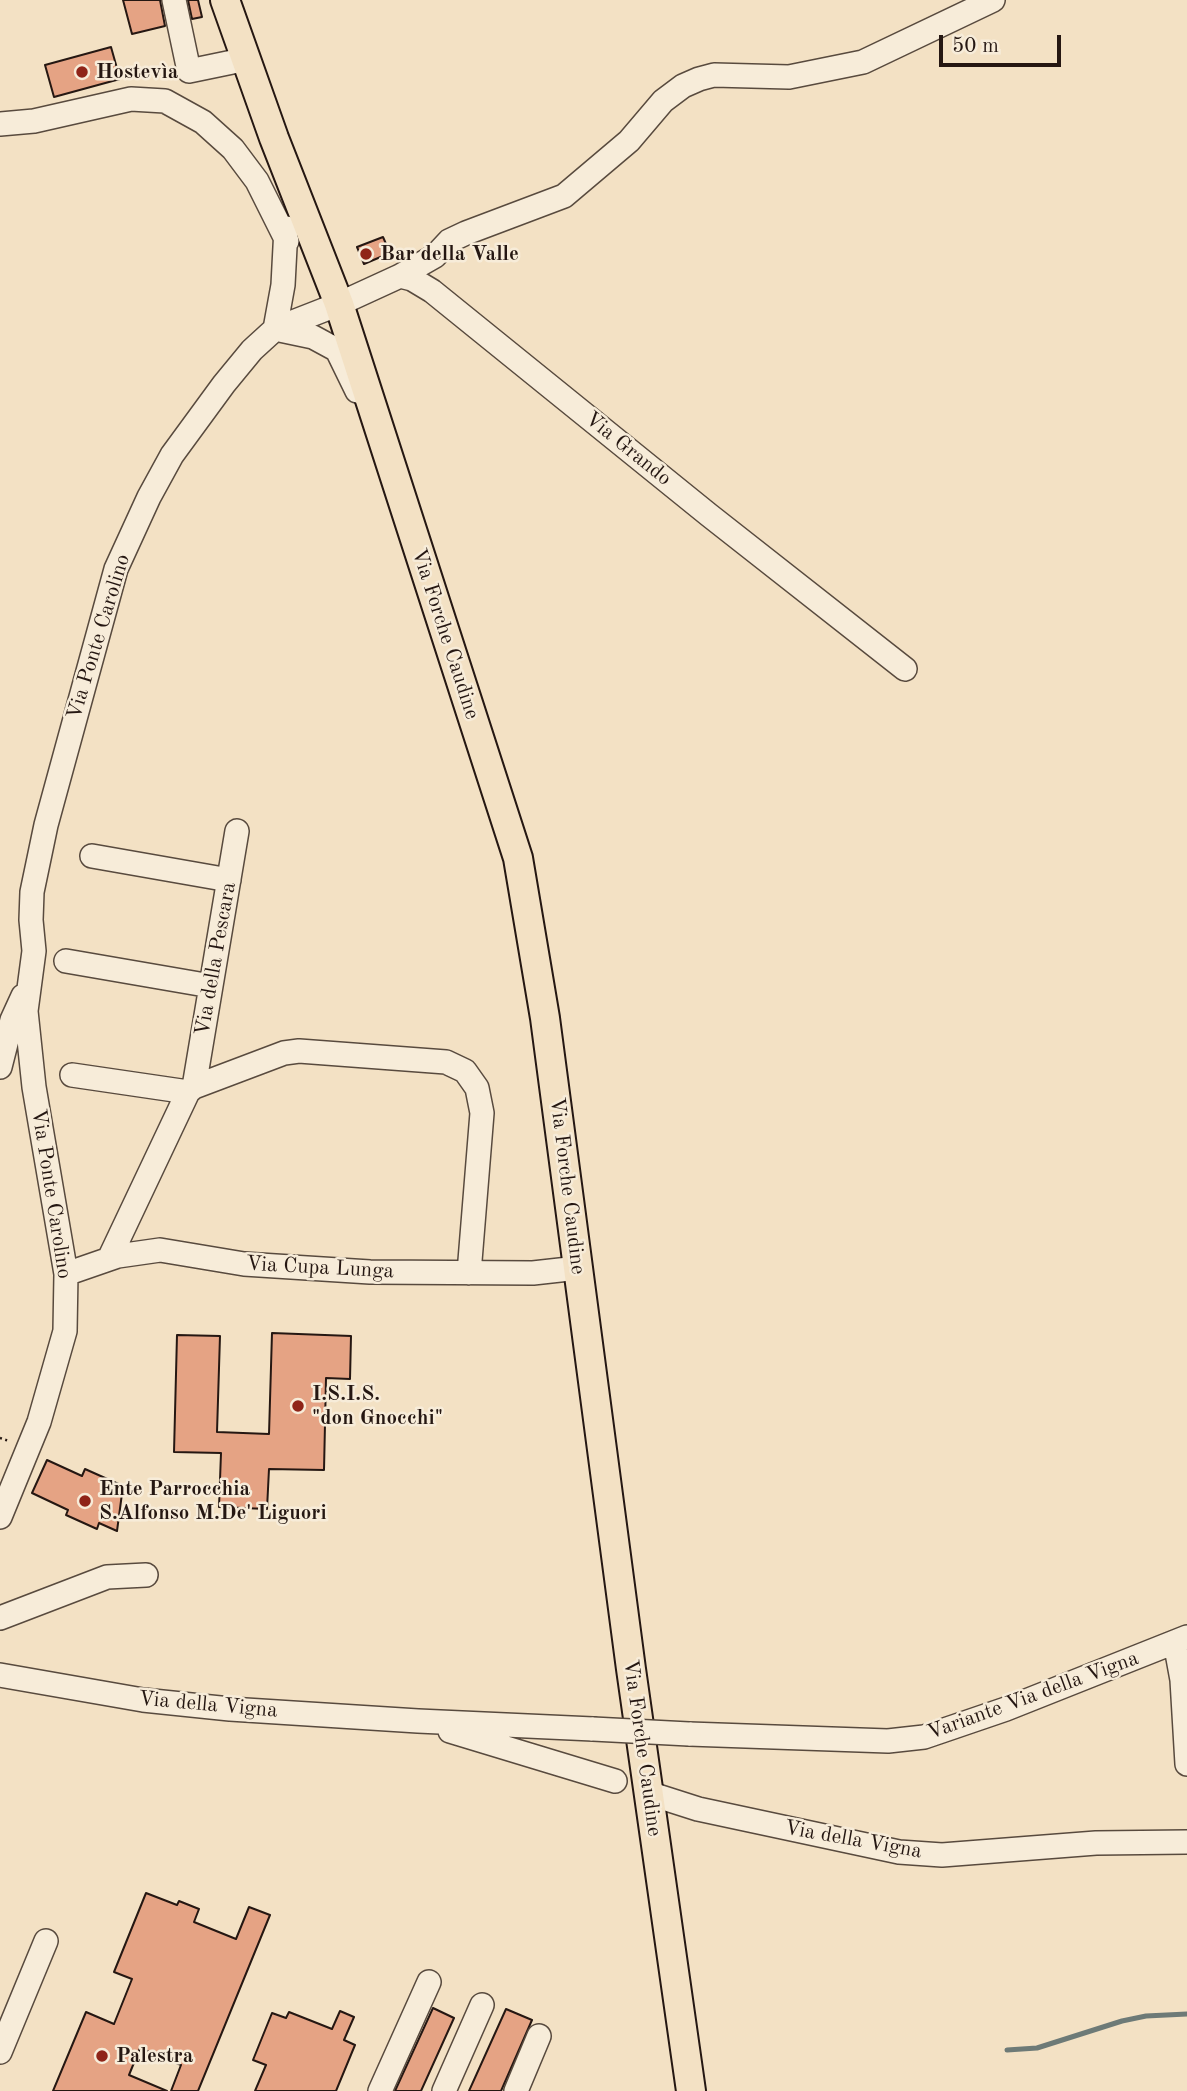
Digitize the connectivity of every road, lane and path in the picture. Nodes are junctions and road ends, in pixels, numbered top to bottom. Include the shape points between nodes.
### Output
1 (174, 0) edge
2 (225, 0) edge
3 (993, 0) edge
4 (247, 59) junction
5 (0, 124) edge
6 (274, 138) junction
7 (287, 241) junction
8 (400, 276) junction
9 (339, 304) junction
10 (275, 329) junction
11 (385, 447) junction
12 (905, 669) dead end
13 (237, 831) dead end
14 (92, 856) dead end
15 (229, 880) junction
16 (66, 961) dead end
17 (211, 986) junction
18 (28, 987) junction
19 (0, 1067) edge
20 (72, 1075) dead end
21 (191, 1090) junction
22 (110, 1259) junction
23 (578, 1268) junction
24 (469, 1273) junction
25 (66, 1274) junction
26 (0, 1517) edge
27 (146, 1575) dead end
28 (0, 1618) edge
29 (1181, 1640) edge
30 (0, 1675) edge
31 (418, 1721) junction
32 (888, 1741) joint
33 (1187, 1764) edge
34 (614, 1781) dead end
35 (648, 1793) junction
36 (1187, 1842) edge
37 (46, 1941) dead end
38 (429, 1982) dead end
39 (482, 2005) dead end
40 (539, 2036) dead end
41 (0, 2052) edge
42 (380, 2091) edge
43 (444, 2091) edge
44 (516, 2091) edge
45 (691, 2091) edge

1 - 4 street via 189,71
2 - 4 main road, Via Forche Caudine
3 - 8 street via 863,62 789,77 714,75 683,86 663,101 629,141 564,196 449,241 435,256
4 - 6 main road, Via Forche Caudine
5 - 7 street via 131,99 164,101 203,122 233,149 257,181
6 - 7 street
6 - 9 main road, Via Forche Caudine
7 - 10 street
8 - 9 street
8 - 12 street, Via Grando via 432,291
9 - 10 street, Via Ponte Carolino
9 - 11 main road, Via Forche Caudine
10 - 11 street via 313,337 337,350
10 - 18 street, Via Ponte Carolino via 224,384 172,455 116,569 46,825 32,892 34,951
11 - 23 main road, Via Forche Caudine via 518,858 545,1018
13 - 15 street, Via della Pescara
14 - 15 street
15 - 17 street, Via della Pescara
16 - 17 street
17 - 21 street, Via della Pescara
18 - 19 street, Via Ponte Carolino via 12,1020
18 - 25 street, Via Ponte Carolino via 34,1087
20 - 21 street
21 - 22 street, Via della Pescara
21 - 24 street via 299,1051 446,1062 465,1071 477,1088 482,1113
22 - 24 street, Via Cupa Lunga via 160,1250 244,1264
22 - 25 street, Via Cupa Lunga
23 - 24 street, Via Cupa Lunga
23 - 35 main road, Via Forche Caudine
25 - 26 street, Via Ponte Carolino via 65,1331 39,1422
27 - 28 street via 107,1577
29 - 32 street, Variante Via della Vigna via 945,1731
29 - 33 street, Variante Via della Vigna
30 - 31 street, Via della Vigna via 143,1700
31 - 32 street, Via della Vigna, bridge
31 - 34 street, Via della Vigna
35 - 36 street, Via della Vigna via 698,1809 910,1853
35 - 45 main road, Via Forche Caudine
37 - 41 street via 42,1971
38 - 42 street
39 - 43 street
40 - 44 street

